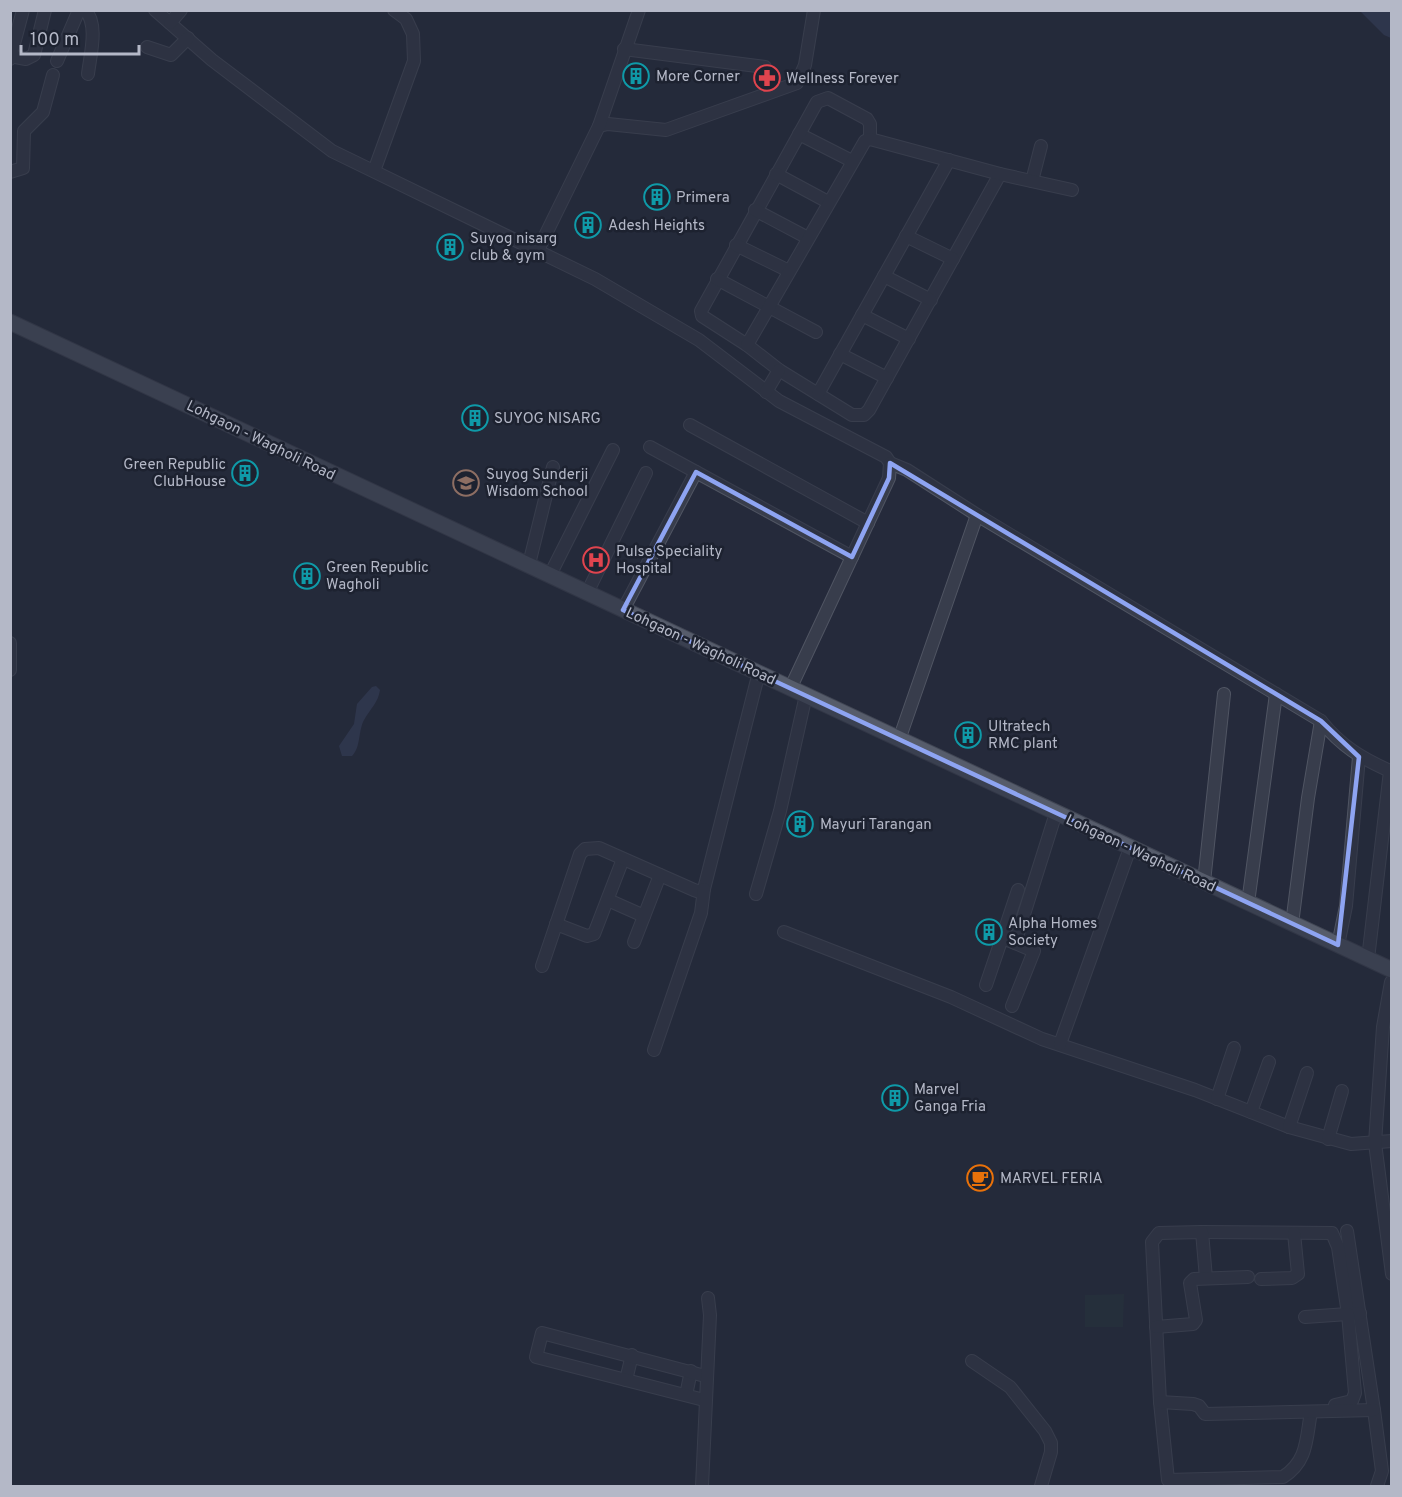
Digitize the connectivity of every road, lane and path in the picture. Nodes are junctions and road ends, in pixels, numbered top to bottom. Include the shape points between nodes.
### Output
1 (23, 10) edge
2 (45, 10) edge
3 (79, 10) edge
4 (85, 10) edge
5 (155, 10) edge
6 (181, 10) edge
7 (394, 10) edge
8 (639, 10) edge
9 (814, 10) edge
10 (170, 23) junction
11 (188, 38) junction
12 (147, 46) dead end
13 (624, 49) junction
14 (11, 57) edge
15 (57, 61) dead end
16 (765, 67) dead end
17 (88, 74) dead end
18 (53, 75) dead end
19 (599, 126) junction
20 (798, 134) junction
21 (870, 139) junction
22 (1041, 146) dead end
23 (949, 160) junction
24 (852, 161) junction
25 (374, 171) junction
26 (10, 172) edge
27 (776, 174) junction
28 (1000, 174) junction
29 (1032, 181) junction
30 (1072, 190) dead end
31 (828, 202) junction
32 (756, 210) junction
33 (906, 236) junction
34 (808, 238) junction
35 (736, 244) junction
36 (538, 250) junction
37 (953, 259) junction
38 (789, 272) junction
39 (884, 276) junction
40 (717, 279) junction
41 (932, 300) junction
42 (769, 306) junction
43 (862, 315) junction
44 (10, 322) edge
45 (816, 332) dead end
46 (909, 339) junction
47 (747, 345) junction
48 (840, 354) junction
49 (779, 370) junction
50 (887, 378) junction
51 (766, 392) junction
52 (818, 394) junction
53 (690, 425) dead end
54 (650, 447) dead end
55 (613, 450) dead end
56 (890, 463) junction
57 (553, 467) dead end
58 (696, 472) junction
59 (646, 473) dead end
60 (977, 515) junction
61 (868, 523) junction
62 (852, 557) junction
63 (529, 564) junction
64 (550, 575) junction
65 (587, 592) junction
66 (623, 610) junction
67 (10, 643) edge
68 (10, 670) edge
69 (759, 672) junction
70 (791, 687) junction
71 (806, 694) junction
72 (1224, 694) dead end
73 (1276, 694) junction
74 (1321, 721) junction
75 (900, 737) junction
76 (1359, 757) junction
77 (1056, 813) junction
78 (1130, 848) junction
79 (623, 859) junction
80 (660, 875) junction
81 (1204, 882) junction
82 (704, 889) junction
83 (1018, 890) dead end
84 (756, 894) dead end
85 (608, 900) junction
86 (1248, 903) junction
87 (644, 916) junction
88 (556, 924) junction
89 (1292, 924) junction
90 (784, 932) dead end
91 (1002, 938) junction
92 (634, 942) dead end
93 (1016, 943) junction
94 (1338, 945) junction
95 (1368, 959) junction
96 (542, 966) dead end
97 (1392, 970) edge
98 (1391, 982) edge
99 (986, 985) dead end
100 (1012, 1006) dead end
101 (1060, 1044) junction
102 (1234, 1048) dead end
103 (654, 1050) dead end
104 (1269, 1062) dead end
105 (1306, 1073) dead end
106 (1342, 1091) dead end
107 (1217, 1099) junction
108 (1251, 1112) junction
109 (1289, 1127) junction
110 (1328, 1139) junction
111 (1392, 1141) edge
112 (1375, 1143) junction
113 (1347, 1231) dead end
114 (1202, 1232) junction
115 (1294, 1233) junction
116 (1389, 1241) edge
117 (1392, 1274) edge
118 (1206, 1278) junction
119 (708, 1298) dead end
120 (1354, 1313) junction
121 (1305, 1317) dead end
122 (1156, 1327) junction
123 (632, 1355) junction
124 (972, 1361) dead end
125 (691, 1371) junction
126 (705, 1376) junction
127 (626, 1380) junction
128 (686, 1395) junction
129 (704, 1400) junction
130 (1160, 1402) junction
131 (1274, 1408) dead end
132 (1374, 1410) junction
133 (1311, 1412) junction
134 (702, 1486) edge
135 (1041, 1486) edge
136 (1377, 1486) edge

1 - 14 street
2 - 14 street via 34,55
3 - 15 street
4 - 17 street via 93,24
5 - 10 street
6 - 10 street
7 - 25 street via 406,19 413,34 414,61
8 - 13 street
9 - 19 street via 805,65 797,82 666,130
10 - 11 street
11 - 12 street via 171,56
11 - 25 street via 332,152
13 - 16 street
13 - 19 street
18 - 26 street via 43,112 24,131 23,168
19 - 36 street
20 - 21 street via 817,102 828,98 867,119
20 - 24 street
20 - 27 street
21 - 23 street
21 - 24 street
22 - 29 street
23 - 28 street
23 - 33 street
24 - 31 street
25 - 36 street
27 - 31 street
27 - 32 street
28 - 29 street
28 - 37 street
29 - 30 street
31 - 34 street
32 - 34 street
32 - 35 street
33 - 37 street
33 - 39 street
34 - 38 street
35 - 38 street
35 - 40 street
36 - 51 street via 699,340
37 - 41 street
38 - 42 street
39 - 41 street
39 - 43 street
40 - 42 street
40 - 47 street via 702,305 702,316
41 - 46 street
42 - 45 street
42 - 47 street
43 - 46 street
43 - 48 street
44 - 63 main road, Lohgaon - Wagholi Road
46 - 50 street
47 - 49 street
48 - 50 street
48 - 52 street
49 - 51 street
49 - 52 street
50 - 52 street via 864,415 852,415
51 - 56 street via 886,457
53 - 61 street
54 - 58 street
55 - 64 street
56 - 60 street
56 - 61 street via 889,478
57 - 63 street
58 - 62 street
58 - 66 street
59 - 65 street
60 - 73 street
60 - 75 street
61 - 62 street
62 - 70 street
63 - 64 main road, Lohgaon - Wagholi Road
64 - 65 main road, Lohgaon - Wagholi Road
65 - 66 main road, Lohgaon - Wagholi Road
66 - 69 main road, Lohgaon - Wagholi Road
67 - 68 street
69 - 70 main road, Lohgaon - Wagholi Road
69 - 82 street
70 - 71 main road, Lohgaon - Wagholi Road
71 - 75 main road, Lohgaon - Wagholi Road
71 - 84 street via 780,811
72 - 81 street
73 - 74 street
73 - 86 street
74 - 76 street via 1337,741
74 - 89 street
75 - 77 main road, Lohgaon - Wagholi Road
76 - 94 street via 1346,906
76 - 95 street via 1390,771
77 - 78 main road, Lohgaon - Wagholi Road
77 - 93 street
78 - 81 main road, Lohgaon - Wagholi Road
78 - 101 street
79 - 80 street
79 - 85 street
79 - 88 street via 599,848 585,849
80 - 82 street via 700,892
80 - 87 street
81 - 86 main road, Lohgaon - Wagholi Road
82 - 103 street via 701,913
83 - 91 street
85 - 87 street
85 - 88 street via 591,936
86 - 89 main road, Lohgaon - Wagholi Road
87 - 92 street
88 - 96 street
89 - 94 main road, Lohgaon - Wagholi Road
90 - 101 street
91 - 93 street
91 - 99 street
93 - 100 street via 1034,951
94 - 95 main road, Lohgaon - Wagholi Road
95 - 97 main road, Lohgaon - Wagholi Road
98 - 112 street via 1383,1027
101 - 107 street
102 - 107 street
104 - 108 street
105 - 109 street
106 - 110 street
107 - 108 street
108 - 109 street
109 - 110 street
110 - 112 street via 1351,1144
111 - 112 street
112 - 116 street
113 - 120 street
114 - 115 street
114 - 118 street
114 - 122 street via 1154,1236
115 - 118 street via 1296,1277
115 - 120 street via 1332,1233
116 - 117 street
118 - 122 street via 1194,1278 1190,1283 1196,1320 1193,1324
119 - 126 street
120 - 121 street
120 - 131 street via 1352,1401
120 - 132 street
122 - 130 street
123 - 125 street
123 - 127 street
123 - 127 street via 542,1333 536,1357
124 - 135 street via 1010,1388 1045,1431 1051,1452
125 - 126 street
125 - 128 street
126 - 129 street
127 - 128 street
128 - 129 street
129 - 134 street
130 - 133 street via 1193,1404 1204,1414
130 - 133 street via 1166,1475 1173,1481 1283,1476 1296,1468 1303,1454
132 - 133 street
132 - 136 street via 1382,1470

